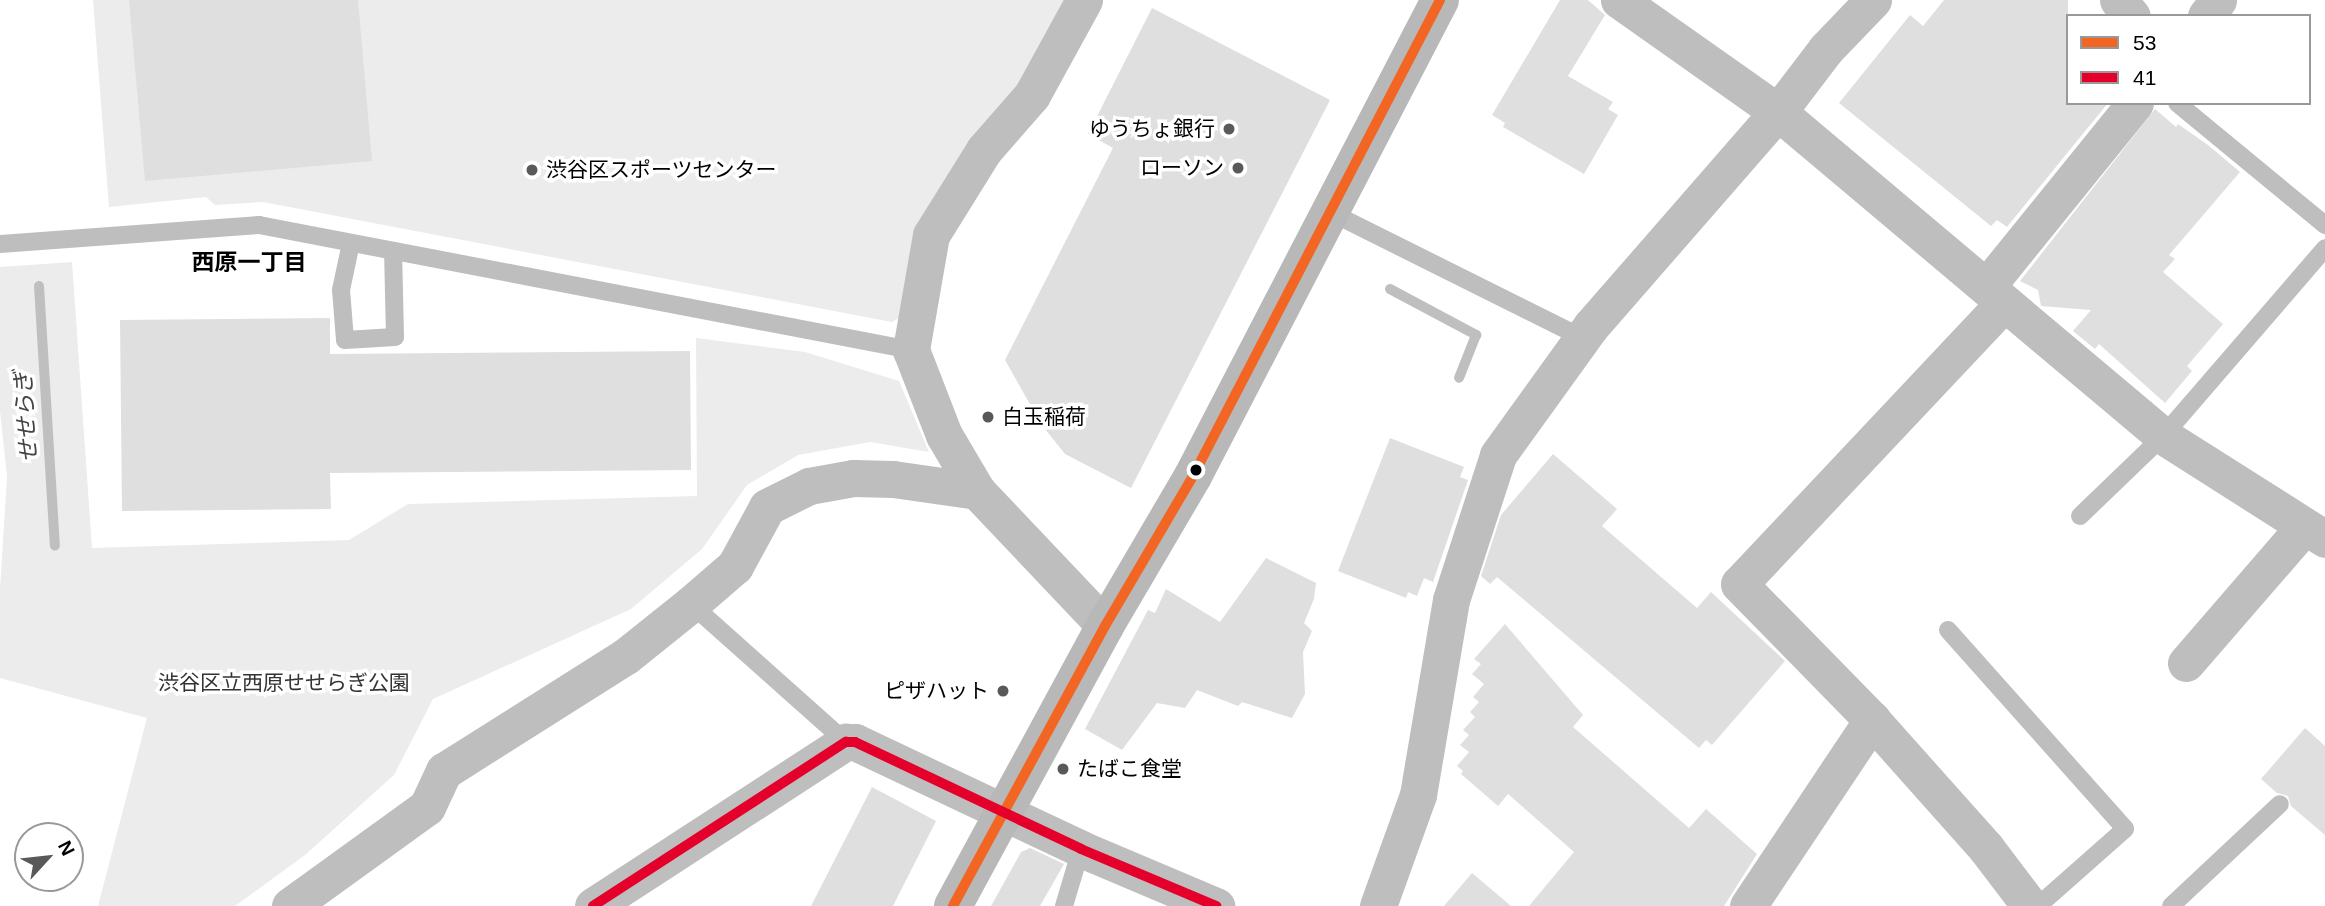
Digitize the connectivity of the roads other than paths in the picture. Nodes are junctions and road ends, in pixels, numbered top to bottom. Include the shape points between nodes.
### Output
1 (1084, 0) edge
2 (1440, 0) edge
3 (1619, 0) edge
4 (1873, 0) edge
5 (2118, 0) edge
6 (2130, 14) edge
7 (2134, 105) edge
8 (2179, 105) edge
9 (1778, 113) junction
10 (1330, 212) junction
11 (2325, 225) edge
12 (351, 243) junction
13 (0, 244) edge
14 (2325, 248) edge
15 (393, 251) junction
16 (1995, 294) junction
17 (1583, 338) junction
18 (911, 349) junction
19 (2163, 436) junction
20 (977, 491) junction
21 (2080, 516) dead end
22 (2317, 530) edge
23 (691, 604) junction
24 (1105, 626) junction
25 (1948, 630) dead end
26 (2186, 663) dead end
27 (1872, 720) junction
28 (846, 742) junction
29 (2280, 804) dead end
30 (1002, 812) junction
31 (1081, 849) junction
32 (1160, 895) edge
33 (290, 906) edge
34 (593, 906) edge
35 (953, 906) edge
36 (1064, 906) edge
37 (1216, 906) edge
38 (1378, 906) edge
39 (1748, 906) edge
40 (2030, 906) edge
41 (2038, 906) edge
42 (2171, 906) edge

1 - 18 street via 1032,95 984,150 931,235
2 - 10 street
3 - 9 street
4 - 9 street via 1826,49
5 - 6 street
7 - 16 street
8 - 11 lane
9 - 16 street
9 - 17 street
10 - 17 lane
10 - 24 street via 1193,477
12 - 13 lane via 259,225
12 - 15 lane
12 - 15 lane via 341,290 345,340 395,337
14 - 19 lane
15 - 18 lane
16 - 19 street
16 - 27 street via 1739,584
17 - 38 street via 1498,455 1451,600 1418,795
18 - 20 street via 944,435
19 - 21 lane
19 - 22 street
20 - 23 street via 866,478 809,486 767,507 735,566
20 - 24 street
22 - 26 street
23 - 28 lane
23 - 33 street via 626,656 444,771 427,807
24 - 30 street
25 - 41 lane via 2125,829
27 - 39 street
27 - 40 street via 1986,848
28 - 30 street via 855,742
28 - 34 street
29 - 42 lane
30 - 31 street
30 - 35 street
31 - 32 street
31 - 36 lane
32 - 37 street

